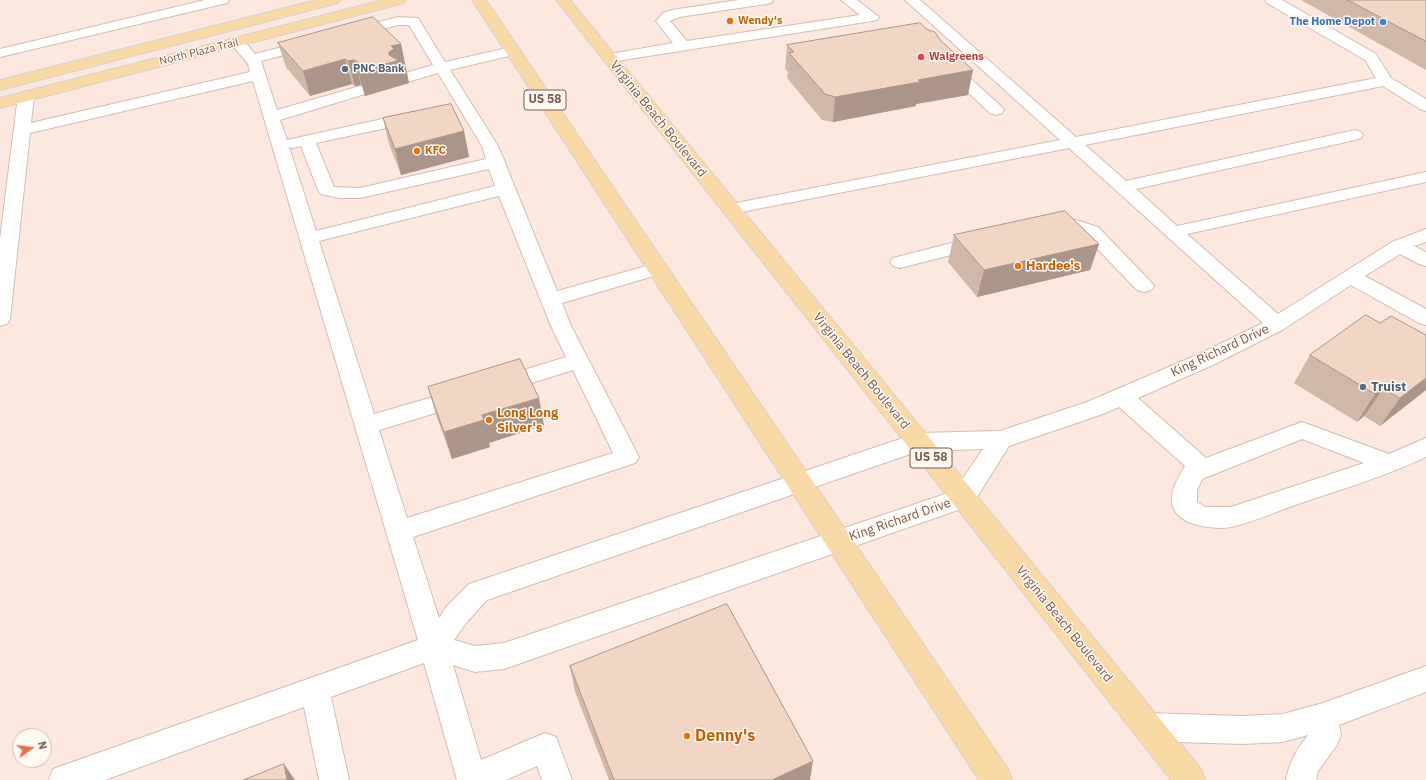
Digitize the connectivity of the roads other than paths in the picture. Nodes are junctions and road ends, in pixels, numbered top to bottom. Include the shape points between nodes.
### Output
1 (222, 0) edge
2 (333, 0) edge
3 (399, 0) edge
4 (478, 0) edge
5 (563, 0) edge
6 (766, 0) edge
7 (848, 0) edge
8 (912, 0) edge
9 (1272, 0) edge
10 (203, 2) edge
11 (237, 42) junction
12 (683, 46) junction
13 (512, 51) junction
14 (0, 53) edge
15 (610, 58) junction
16 (942, 60) edge
17 (255, 67) junction
18 (442, 67) junction
19 (404, 78) dead end
20 (1385, 82) junction
21 (0, 85) edge
22 (360, 91) edge
23 (26, 96) junction
24 (0, 103) edge
25 (1426, 106) edge
26 (996, 110) dead end
27 (428, 114) edge
28 (272, 117) junction
29 (22, 130) junction
30 (1355, 135) dead end
31 (307, 140) junction
32 (1073, 142) junction
33 (280, 145) junction
34 (19, 162) junction
35 (497, 162) junction
36 (0, 166) edge
37 (1426, 177) edge
38 (1123, 187) junction
39 (505, 190) junction
40 (731, 209) junction
41 (1039, 227) edge
42 (1173, 232) junction
43 (1426, 235) edge
44 (309, 238) junction
45 (993, 239) edge
46 (1398, 246) junction
47 (4, 249) edge
48 (1426, 260) edge
49 (900, 262) dead end
50 (657, 269) junction
51 (1351, 277) junction
52 (1144, 286) dead end
53 (550, 300) junction
54 (1426, 318) edge
55 (0, 320) edge
56 (1277, 324) junction
57 (579, 361) junction
58 (1121, 396) junction
59 (366, 425) junction
60 (1001, 440) junction
61 (918, 442) junction
62 (1426, 447) edge
63 (1390, 464) junction
64 (1203, 469) junction
65 (800, 481) junction
66 (963, 498) junction
67 (399, 532) junction
68 (839, 541) junction
69 (434, 646) junction
70 (1426, 679) edge
71 (315, 689) junction
72 (1323, 717) junction
73 (1147, 727) junction
74 (64, 780) edge
75 (334, 780) edge
76 (472, 780) edge
77 (557, 780) edge
78 (997, 780) edge
79 (1190, 780) edge
80 (1301, 780) edge

1 - 10 street
2 - 21 main road, North Plaza Trail
3 - 11 main road, North Plaza Trail
4 - 13 main road, US 58
5 - 15 main road, Virginia Beach Boulevard / US 58
6 - 12 street via 668,16 663,21
7 - 12 street via 872,17
8 - 32 street
9 - 20 street via 1371,57
10 - 14 street
11 - 17 street
11 - 23 main road, North Plaza Trail
12 - 15 street
13 - 18 street
13 - 50 main road, US 58
15 - 40 main road, Virginia Beach Boulevard / US 58
16 - 26 street
17 - 18 street via 329,39 398,21 413,21
17 - 28 street
17 - 29 street
18 - 19 street
18 - 35 street via 459,108 490,146
20 - 25 street
20 - 32 street
22 - 28 street
23 - 24 main road, North Plaza Trail
23 - 29 street
27 - 31 street
28 - 33 street
29 - 34 street
30 - 38 street
31 - 33 street
31 - 35 street via 327,190 336,193 360,193
32 - 38 street
32 - 40 street
33 - 44 street
34 - 36 street
34 - 47 street
35 - 39 street
37 - 42 street
38 - 42 street
39 - 44 street
39 - 53 street
40 - 61 main road, Virginia Beach Boulevard / US 58
41 - 52 street via 1076,226 1091,231
42 - 56 street
43 - 46 street, King Richard Drive
44 - 59 street
45 - 49 street
46 - 48 street
46 - 51 street, King Richard Drive
47 - 55 street
50 - 53 street
50 - 65 main road, US 58
51 - 54 street
51 - 56 street, King Richard Drive
53 - 57 street
56 - 58 street, King Richard Drive via 1207,359
57 - 59 street
57 - 67 street via 628,457
58 - 60 street, King Richard Drive via 1095,408
58 - 64 street
59 - 67 street
60 - 61 street, King Richard Drive
60 - 66 street, King Richard Drive
61 - 65 street, King Richard Drive
61 - 66 main road, Virginia Beach Boulevard / US 58
62 - 63 street
63 - 64 street via 1302,430
63 - 64 street via 1231,517 1200,517 1185,506 1185,490 1193,473
65 - 68 main road, US 58
65 - 69 street, King Richard Drive via 478,592 457,614
66 - 68 street, King Richard Drive
66 - 73 main road, Virginia Beach Boulevard / US 58
67 - 69 street
68 - 69 street, King Richard Drive via 504,656 475,658
68 - 78 main road, US 58
69 - 71 street
69 - 76 street
70 - 72 street
71 - 74 street
71 - 75 street
72 - 73 street via 1283,728 1269,729
72 - 80 street via 1326,735 1304,765
73 - 79 main road, Virginia Beach Boulevard / US 58
76 - 77 street via 545,747

